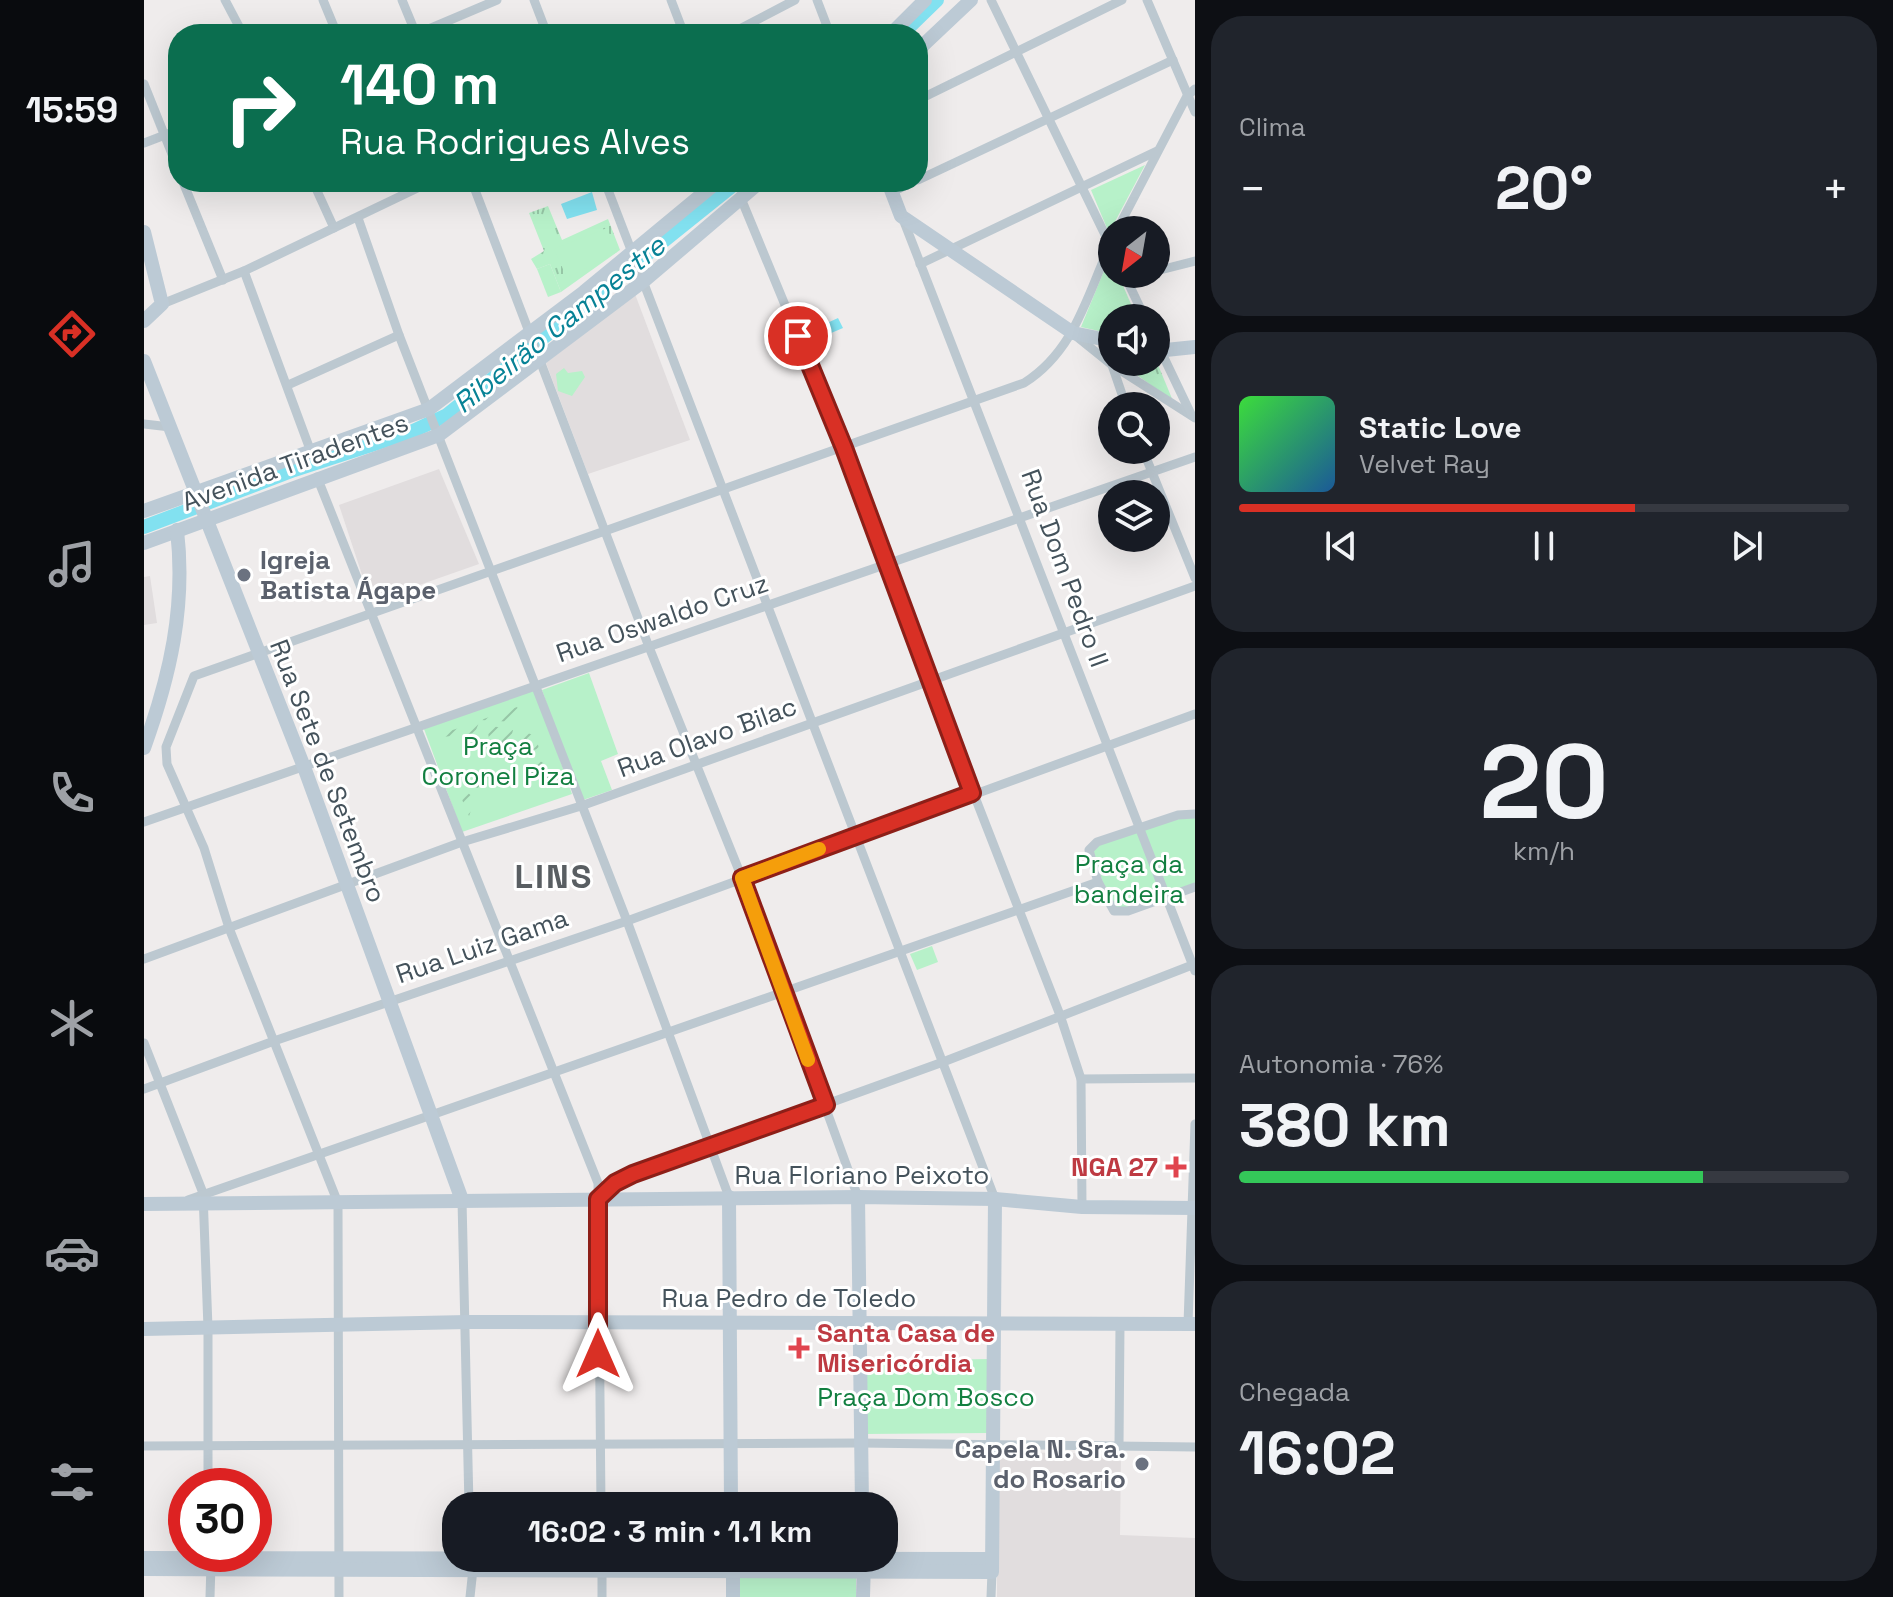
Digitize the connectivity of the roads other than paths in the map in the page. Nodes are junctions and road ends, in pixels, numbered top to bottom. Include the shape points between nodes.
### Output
1 (225, 0) edge
2 (323, 0) edge
3 (402, 0) edge
4 (497, 0) edge
5 (534, 0) edge
6 (671, 0) edge
7 (795, 0) edge
8 (817, 0) edge
9 (925, 0) edge
10 (971, 0) edge
11 (991, 0) edge
12 (1122, 0) edge
13 (1147, 0) edge
14 (238, 24) edge
15 (333, 24) edge
16 (412, 24) edge
17 (440, 24) edge
18 (543, 24) edge
19 (680, 24) edge
20 (749, 24) edge
21 (826, 24) edge
22 (901, 24) edge
23 (928, 41) edge
24 (1016, 53) junction
25 (1173, 60) junction
26 (144, 84) edge
27 (1191, 93) edge
28 (928, 95) edge
29 (1195, 112) edge
30 (1048, 119) junction
31 (168, 134) edge
32 (164, 135) junction
33 (144, 143) edge
34 (168, 145) edge
35 (1157, 151) junction
36 (928, 175) edge
37 (1082, 187) junction
38 (187, 192) edge
39 (318, 192) edge
40 (410, 192) edge
41 (476, 192) edge
42 (609, 192) edge
43 (706, 192) edge
44 (746, 192) edge
45 (892, 192) edge
46 (740, 196) junction
47 (901, 216) junction
48 (1124, 216) edge
49 (358, 218) junction
50 (1098, 219) edge
51 (334, 228) junction
52 (144, 232) edge
53 (953, 249) junction
54 (634, 255) junction
55 (1195, 261) edge
56 (920, 264) junction
57 (1170, 267) edge
58 (244, 271) junction
59 (1098, 275) edge
60 (644, 277) junction
61 (223, 280) junction
62 (162, 304) junction
63 (144, 321) edge
64 (1073, 333) junction
65 (399, 335) junction
66 (530, 336) junction
67 (1098, 338) edge
68 (1195, 347) edge
69 (1170, 348) edge
70 (1098, 354) edge
71 (537, 356) junction
72 (144, 361) edge
73 (1170, 372) edge
74 (1129, 376) edge
75 (288, 385) junction
76 (976, 401) junction
77 (431, 412) junction
78 (1193, 417) edge
79 (144, 424) edge
80 (170, 427) junction
81 (438, 433) junction
82 (844, 448) junction
83 (311, 452) junction
84 (1195, 457) edge
85 (1148, 464) edge
86 (1151, 471) junction
87 (317, 477) junction
88 (723, 490) junction
89 (197, 494) junction
90 (144, 511) edge
91 (1020, 516) junction
92 (205, 517) junction
93 (177, 530) junction
94 (607, 532) junction
95 (144, 543) edge
96 (887, 564) junction
97 (492, 571) junction
98 (1195, 578) edge
99 (1195, 586) edge
100 (769, 604) junction
101 (374, 612) junction
102 (1062, 633) junction
103 (649, 647) junction
104 (257, 653) junction
105 (929, 679) junction
106 (536, 686) junction
107 (1195, 714) edge
108 (811, 722) junction
109 (420, 728) junction
110 (1106, 745) junction
111 (144, 748) edge
112 (698, 763) junction
113 (304, 767) junction
114 (972, 793) junction
115 (581, 806) junction
116 (187, 807) junction
117 (1195, 814) edge
118 (144, 822) edge
119 (1142, 827) junction
120 (858, 835) junction
121 (462, 842) junction
122 (742, 878) junction
123 (1098, 882) junction
124 (348, 885) junction
125 (1195, 887) edge
126 (1168, 896) junction
127 (1021, 912) junction
128 (627, 921) junction
129 (229, 928) junction
130 (898, 952) junction
131 (144, 959) edge
132 (511, 959) junction
133 (1194, 967) edge
134 (781, 992) junction
135 (389, 1002) junction
136 (1060, 1015) junction
137 (669, 1032) junction
138 (274, 1041) junction
139 (144, 1043) edge
140 (943, 1062) junction
141 (552, 1071) junction
142 (1195, 1078) edge
143 (1081, 1079) junction
144 (160, 1084) junction
145 (144, 1089) edge
146 (826, 1105) junction
147 (433, 1116) junction
148 (1195, 1124) edge
149 (709, 1147) junction
150 (321, 1155) junction
151 (729, 1197) junction
152 (858, 1197) junction
153 (204, 1199) junction
154 (598, 1199) junction
155 (995, 1199) junction
156 (462, 1200) junction
157 (338, 1203) junction
158 (144, 1204) edge
159 (1082, 1207) junction
160 (1194, 1208) edge
161 (467, 1322) junction
162 (730, 1322) junction
163 (862, 1322) junction
164 (598, 1323) junction
165 (993, 1323) junction
166 (1120, 1324) junction
167 (1191, 1324) edge
168 (339, 1326) junction
169 (208, 1328) junction
170 (144, 1329) edge
171 (860, 1443) junction
172 (337, 1445) junction
173 (468, 1445) junction
174 (991, 1445) junction
175 (144, 1446) edge
176 (207, 1446) junction
177 (729, 1446) junction
178 (1119, 1446) junction
179 (599, 1447) junction
180 (1195, 1447) edge
181 (208, 1468) edge
182 (469, 1492) edge
183 (601, 1492) edge
184 (731, 1492) edge
185 (862, 1492) edge
186 (144, 1558) edge
187 (168, 1559) edge
188 (272, 1561) edge
189 (442, 1562) edge
190 (340, 1563) junction
191 (898, 1564) edge
192 (168, 1566) edge
193 (992, 1566) junction
194 (442, 1568) edge
195 (144, 1569) edge
196 (210, 1572) edge
197 (471, 1572) edge
198 (602, 1572) edge
199 (733, 1572) edge
200 (864, 1572) edge
201 (210, 1597) edge
202 (339, 1597) edge
203 (470, 1597) edge
204 (602, 1597) edge
205 (733, 1597) edge
206 (863, 1597) edge
207 (991, 1597) edge

1 - 14 street
2 - 15 street
3 - 16 street
4 - 17 street
5 - 18 street
6 - 19 street
7 - 20 street
8 - 21 street
9 - 22 main road
10 - 23 main road
11 - 24 street
12 - 24 street
13 - 25 street
24 - 28 street
24 - 30 street
25 - 27 street
25 - 30 street
26 - 32 street
27 - 29 street
27 - 35 street
30 - 36 street
30 - 37 street
31 - 32 street
32 - 33 street
32 - 34 street
35 - 37 street
35 - 48 street
37 - 50 street
37 - 53 street
38 - 61 street
39 - 51 street
40 - 49 street
41 - 66 street
42 - 54 street
43 - 54 main road, Avenida Tiradentes
44 - 46 main road, Avenida Tiradentes
45 - 47 main road, Rua Dom Pedro II
46 - 60 main road, Avenida Tiradentes
46 - 82 street
47 - 53 main road
47 - 56 street, Rua Dom Pedro II
49 - 51 street
49 - 65 street
51 - 58 street
52 - 62 main road
53 - 56 street
53 - 64 main road
54 - 60 street
54 - 66 main road, Avenida Tiradentes
55 - 57 street
56 - 76 street, Rua Dom Pedro II
58 - 61 street
58 - 75 street
59 - 64 street
60 - 71 main road, Avenida Tiradentes
60 - 88 street
61 - 62 street
62 - 63 main road
64 - 67 main road
64 - 70 street
64 - 76 street via 1043,371
65 - 75 street
65 - 77 street
66 - 71 street
66 - 77 main road, Avenida Tiradentes
68 - 69 main road
71 - 81 main road, Avenida Tiradentes
71 - 94 street
72 - 80 main road, Rua Sete de Setembro
73 - 78 street
74 - 78 street
75 - 83 street
76 - 82 street
76 - 91 street, Rua Dom Pedro II
77 - 81 street
77 - 83 main road, Avenida Tiradentes
79 - 80 street
80 - 89 main road, Rua Sete de Setembro
81 - 87 main road, Avenida Tiradentes
81 - 97 street
82 - 88 street
82 - 96 street
83 - 89 main road, Avenida Tiradentes
84 - 86 street, Rua Oswaldo Cruz
85 - 86 street
86 - 91 street, Rua Oswaldo Cruz
86 - 98 street
87 - 92 main road, Avenida Tiradentes
87 - 101 street
88 - 94 street
88 - 100 street
89 - 90 main road, Avenida Tiradentes
89 - 92 main road, Rua Sete de Setembro
91 - 96 street, Rua Oswaldo Cruz
91 - 102 street, Rua Dom Pedro II
92 - 93 main road, Avenida Tiradentes
92 - 104 main road, Rua Sete de Setembro
93 - 95 main road, Avenida Tiradentes
93 - 111 main road via 178,623
94 - 97 street
94 - 103 street
96 - 100 street, Rua Oswaldo Cruz
96 - 105 street
97 - 101 street
97 - 106 street
99 - 102 street, Rua Olavo Bilac
100 - 103 street, Rua Oswaldo Cruz
100 - 108 street
101 - 104 street
101 - 109 street
102 - 105 street, Rua Olavo Bilac
102 - 110 street, Rua Dom Pedro II
103 - 106 street, Rua Oswaldo Cruz
103 - 112 street
104 - 113 main road, Rua Sete de Setembro
104 - 116 street via 199,672 192,681 166,747 167,764
105 - 108 street, Rua Olavo Bilac
105 - 114 street
106 - 109 street, Rua Oswaldo Cruz
106 - 115 street
107 - 110 street, Rua Luiz Gama
108 - 112 street, Rua Olavo Bilac
108 - 120 street
109 - 113 street, Rua Oswaldo Cruz
109 - 121 street
110 - 114 street, Rua Luiz Gama
110 - 119 street, Rua Dom Pedro II
112 - 115 street, Rua Olavo Bilac
112 - 122 street
113 - 116 street, Rua Oswaldo Cruz
113 - 124 main road, Rua Sete de Setembro
114 - 120 street, Rua Luiz Gama
114 - 127 street
115 - 121 street, Rua Olavo Bilac
115 - 128 street
116 - 118 street, Rua Oswaldo Cruz
116 - 129 street
117 - 119 street
119 - 123 street via 1092,845
119 - 126 street, Rua Dom Pedro II
120 - 122 street, Rua Luiz Gama
120 - 130 street
121 - 124 street, Rua Olavo Bilac
121 - 132 street
122 - 128 street, Rua Luiz Gama
122 - 134 street
123 - 126 street via 1114,911
123 - 127 street
124 - 129 street, Rua Olavo Bilac
124 - 135 main road, Rua Sete de Setembro
125 - 126 street
126 - 133 street, Rua Dom Pedro II
127 - 130 street
127 - 136 street
128 - 132 street, Rua Luiz Gama
128 - 137 street
129 - 131 street, Rua Olavo Bilac
129 - 138 street
130 - 134 street
130 - 140 street
132 - 135 street, Rua Luiz Gama
132 - 141 street
133 - 136 street
134 - 137 street
134 - 146 street
135 - 138 street, Rua Luiz Gama
135 - 147 main road, Rua Sete de Setembro
136 - 140 street
136 - 143 street
137 - 141 street
137 - 149 street
138 - 144 street, Rua Luiz Gama
138 - 150 street
139 - 144 street
140 - 146 street
140 - 155 street
141 - 147 street
141 - 154 street via 598,1183
142 - 143 street
143 - 159 street
144 - 145 street, Rua Luiz Gama
144 - 153 street
146 - 149 street
146 - 152 street
147 - 150 street
147 - 156 main road, Rua Sete de Setembro
148 - 160 street
149 - 151 street
149 - 154 street via 633,1174
150 - 153 street
150 - 157 street
151 - 152 main road, Rua Floriano Peixoto
151 - 154 main road, Rua Floriano Peixoto
151 - 162 main road
152 - 155 main road, Rua Floriano Peixoto
152 - 163 main road
153 - 157 main road, Rua Floriano Peixoto
153 - 158 main road, Rua Floriano Peixoto
153 - 169 street
154 - 156 main road, Rua Floriano Peixoto
154 - 164 street
155 - 159 main road, Rua Floriano Peixoto
155 - 165 main road
156 - 157 main road, Rua Floriano Peixoto
156 - 161 street
157 - 168 street
159 - 160 main road, Rua Floriano Peixoto
160 - 167 street
161 - 164 main road, Rua Pedro de Toledo
161 - 168 main road, Rua Pedro de Toledo
161 - 173 street
162 - 163 main road, Rua Pedro de Toledo
162 - 164 main road, Rua Pedro de Toledo
162 - 177 main road
163 - 165 main road, Rua Pedro de Toledo
163 - 171 main road
164 - 179 street
165 - 166 main road, Rua Pedro de Toledo
165 - 174 main road
166 - 167 main road, Rua Pedro de Toledo
166 - 178 street
168 - 169 main road, Rua Pedro de Toledo
168 - 172 street
169 - 170 main road, Rua Pedro de Toledo
169 - 176 street
171 - 174 street
171 - 177 street
171 - 185 main road
172 - 173 street
172 - 176 street
172 - 190 street
173 - 179 street
173 - 182 street
174 - 178 street
174 - 193 main road
175 - 176 street
176 - 181 street
177 - 179 street
177 - 184 main road
178 - 180 street
179 - 183 street
186 - 187 main road
188 - 190 main road
189 - 190 main road
190 - 194 main road
190 - 202 street
191 - 193 main road
192 - 195 main road
193 - 207 street
196 - 201 street
197 - 203 street
198 - 204 street
199 - 205 main road
200 - 206 main road

